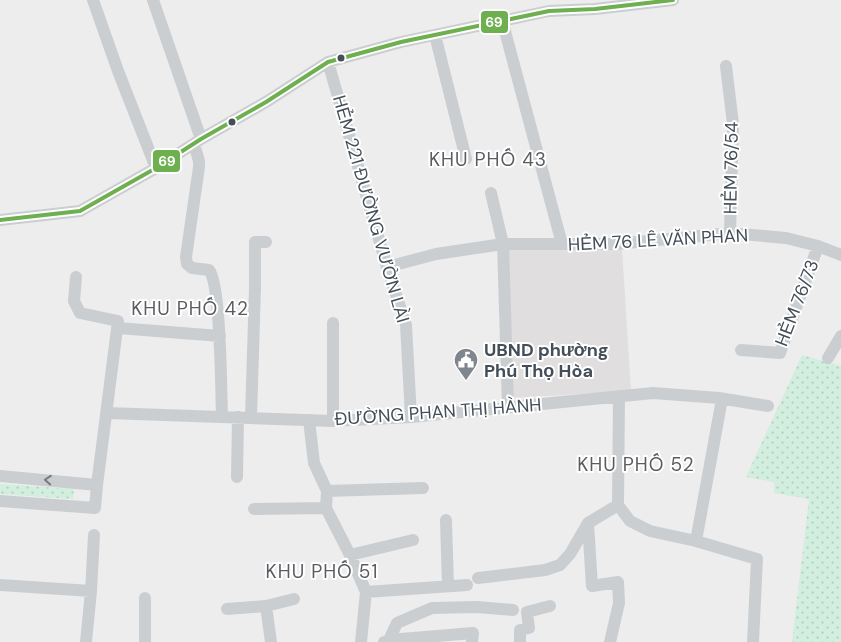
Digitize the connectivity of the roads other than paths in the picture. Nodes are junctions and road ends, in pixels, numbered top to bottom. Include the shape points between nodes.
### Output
1 (93, 0) edge
2 (153, 0) edge
3 (673, 0) edge
4 (549, 5) edge
5 (502, 20) junction
6 (435, 35) junction
7 (328, 62) junction
8 (726, 66) dead end
9 (197, 142) junction
10 (466, 160) dead end
11 (156, 168) junction
12 (491, 193) dead end
13 (0, 220) edge
14 (730, 233) junction
15 (266, 242) dead end
16 (503, 244) junction
17 (562, 244) junction
18 (818, 246) junction
19 (841, 255) edge
20 (387, 267) junction
21 (76, 277) dead end
22 (333, 323) dead end
23 (118, 328) junction
24 (220, 336) junction
25 (841, 336) edge
26 (741, 350) dead end
27 (828, 358) dead end
28 (618, 396) junction
29 (722, 398) junction
30 (768, 406) dead end
31 (508, 408) junction
32 (106, 413) junction
33 (222, 416) junction
34 (244, 417) junction
35 (411, 417) junction
36 (310, 420) junction
37 (333, 421) junction
38 (0, 476) edge
39 (238, 477) dead end
40 (423, 488) dead end
41 (327, 491) junction
42 (96, 497) junction
43 (0, 501) edge
44 (618, 505) junction
45 (326, 508) junction
46 (254, 509) dead end
47 (446, 520) dead end
48 (588, 523) junction
49 (94, 535) dead end
50 (413, 540) dead end
51 (696, 541) junction
52 (350, 555) junction
53 (478, 578) dead end
54 (0, 585) edge
55 (467, 585) dead end
56 (448, 586) junction
57 (91, 591) junction
58 (366, 592) junction
59 (145, 598) dead end
60 (294, 599) dead end
61 (266, 606) junction
62 (550, 606) dead end
63 (227, 609) dead end
64 (513, 610) dead end
65 (387, 641) edge
66 (86, 642) edge
67 (145, 642) edge
68 (270, 642) edge
69 (361, 642) edge
70 (472, 642) edge
71 (520, 642) edge
72 (610, 642) edge
73 (753, 642) edge

1 - 11 street
2 - 9 street
3 - 4 street via 595,9
4 - 5 street
5 - 6 street
5 - 17 street
6 - 7 street
6 - 10 street
7 - 9 street
7 - 20 street, HẺM 221 ĐƯỜNG VƯỜN LÀI
8 - 14 street, HẺM 76/54 via 734,124
9 - 11 street
9 - 24 street via 199,167 186,256 187,264 192,268 211,272
11 - 13 street via 80,211
12 - 16 street
14 - 17 street, HẺM 76 LÊ VĂN PHAN via 616,244
14 - 18 street, HẺM 76 LÊ VĂN PHAN via 786,238
15 - 34 street via 255,242 256,288
16 - 17 street, HẺM 76 LÊ VĂN PHAN
16 - 20 street, HẺM 76 LÊ VĂN PHAN via 436,254
16 - 31 street
18 - 19 street, HẺM 76 LÊ VĂN PHAN
18 - 26 street, HẺM 76/73 via 780,353
20 - 35 street, HẺM 221 ĐƯỜNG VƯỜN LÀI via 406,325
21 - 23 street via 74,301 80,313 118,321
22 - 37 street
23 - 24 street
23 - 32 street
24 - 33 street
25 - 27 street
28 - 29 street, ĐƯỜNG PHAN THỊ HÀNH via 653,393
28 - 31 street, ĐƯỜNG PHAN THỊ HÀNH
28 - 44 street
29 - 30 street, ĐƯỜNG PHAN THỊ HÀNH
29 - 51 street
31 - 35 street, ĐƯỜNG PHAN THỊ HÀNH
32 - 33 street, ĐƯỜNG PHAN THỊ HÀNH
32 - 42 street
33 - 34 street, ĐƯỜNG PHAN THỊ HÀNH
34 - 36 street, ĐƯỜNG PHAN THỊ HÀNH
34 - 39 street
35 - 37 street, ĐƯỜNG PHAN THỊ HÀNH
36 - 37 street, ĐƯỜNG PHAN THỊ HÀNH
36 - 41 street via 314,462
42 -> 38 street
40 - 41 street
41 - 45 street
42 - 43 street
44 - 48 street
44 - 51 street via 630,521 650,531
45 - 46 street
45 - 52 street
47 - 56 street
48 - 53 street via 560,565 545,570
48 - 72 street via 592,586 618,582 619,603
49 - 57 street
50 - 52 street
51 - 73 street via 757,559
52 - 58 street
54 - 57 street
55 - 56 street
56 - 58 street
57 - 66 street
58 - 69 street
59 - 67 street
60 - 61 street
61 - 63 street
61 - 68 street
62 - 71 street via 527,612 529,628 520,630
64 - 65 street via 432,608 397,623
65 - 70 street via 473,633

